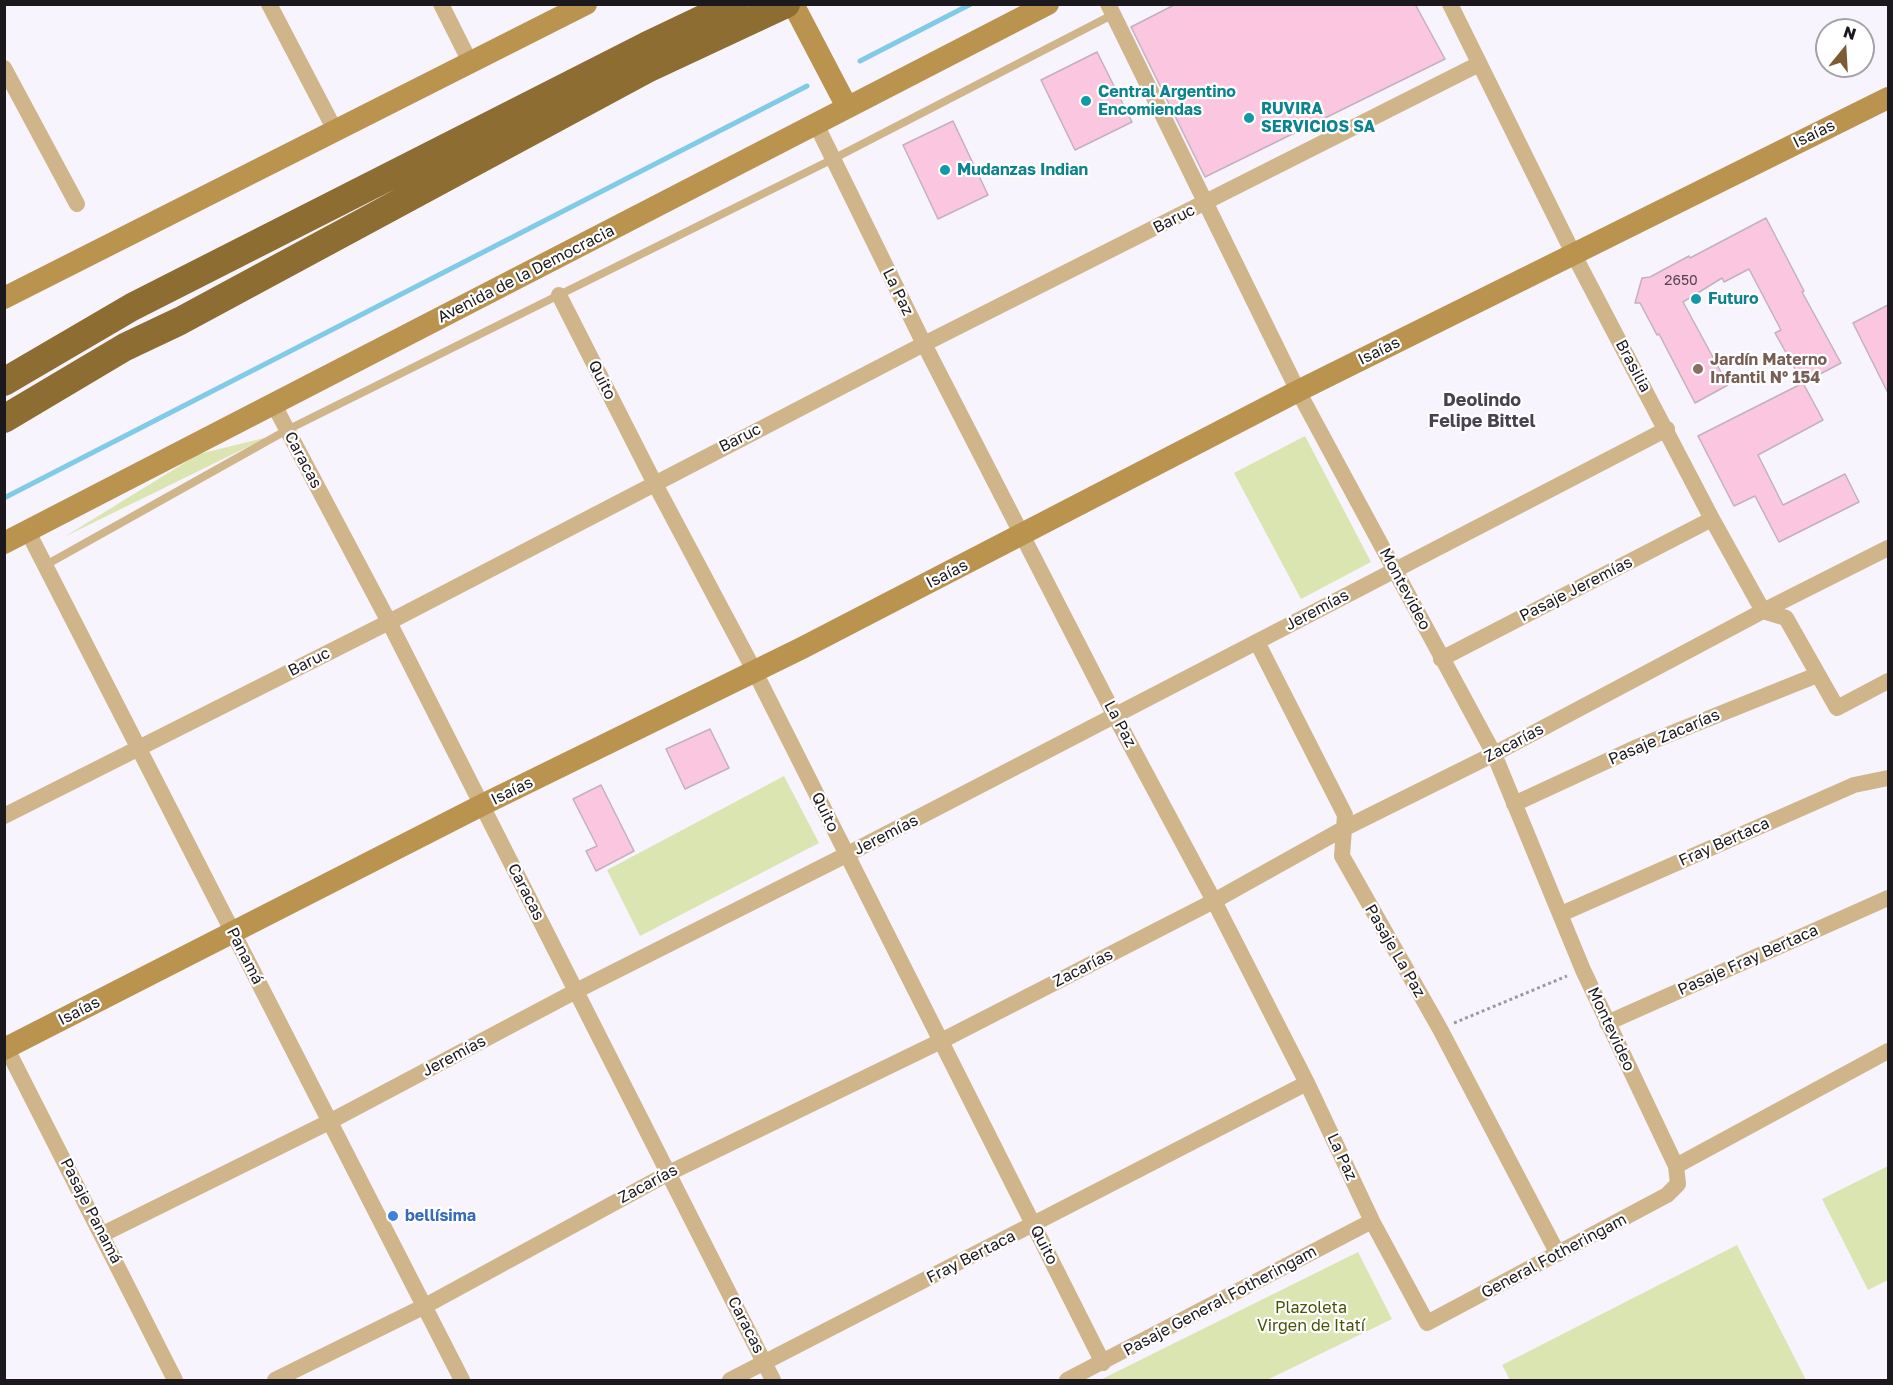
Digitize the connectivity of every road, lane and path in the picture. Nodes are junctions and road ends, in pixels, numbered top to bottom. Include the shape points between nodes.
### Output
1 (269, 4) edge
2 (441, 4) edge
3 (586, 4) edge
4 (734, 4) edge
5 (786, 4) edge
6 (793, 4) edge
7 (1047, 4) edge
8 (1450, 4) edge
9 (1110, 10) edge
10 (470, 62) junction
11 (1479, 64) junction
12 (4, 68) edge
13 (1888, 98) edge
14 (847, 106) junction
15 (816, 124) junction
16 (336, 132) junction
17 (833, 159) junction
18 (77, 204) dead end
19 (1205, 204) junction
20 (1574, 255) junction
21 (559, 295) junction
22 (4, 298) edge
23 (924, 344) junction
24 (9, 377) edge
25 (1298, 391) junction
26 (274, 405) junction
27 (4, 419) edge
28 (1666, 429) junction
29 (287, 430) junction
30 (654, 482) junction
31 (1712, 519) junction
32 (28, 532) junction
33 (1024, 535) junction
34 (4, 543) edge
35 (1888, 548) edge
36 (44, 566) junction
37 (1394, 568) junction
38 (1763, 611) junction
39 (389, 622) junction
40 (1257, 642) junction
41 (1441, 660) junction
42 (755, 672) junction
43 (1817, 675) junction
44 (1888, 681) edge
45 (1115, 716) junction
46 (140, 747) junction
47 (1494, 754) junction
48 (1888, 778) edge
49 (1514, 804) junction
50 (483, 805) junction
51 (4, 816) edge
52 (1343, 829) junction
53 (846, 855) junction
54 (1888, 898) edge
55 (1214, 901) junction
56 (1561, 914) junction
57 (234, 934) junction
58 (1583, 970) junction
59 (576, 991) junction
60 (1607, 1023) junction
61 (1440, 1029) junction
62 (943, 1040) junction
63 (5, 1046) edge
64 (1888, 1051) edge
65 (1307, 1083) junction
66 (329, 1122) junction
67 (1676, 1166) junction
68 (669, 1173) junction
69 (1678, 1184) joint
70 (1372, 1221) junction
71 (1034, 1225) junction
72 (103, 1234) junction
73 (1558, 1254) junction
74 (425, 1306) junction
75 (1427, 1323) joint
76 (765, 1363) junction
77 (1103, 1363) junction
78 (175, 1380) edge
79 (275, 1380) edge
80 (462, 1380) edge
81 (730, 1380) edge
82 (774, 1380) edge
83 (1067, 1380) edge

1 - 16 street
2 - 10 street
3 - 10 street
4 - 24 highway via 132,307
5 - 27 highway via 649,68 125,347
6 - 14 street
7 - 14 street, Avenida de la Democracia
8 - 11 street, Brasilia
9 - 17 lane
9 - 19 street, Montevideo
10 - 16 street
11 - 19 street, Baruc
11 - 20 street, Brasilia
12 - 18 street
13 - 20 street, Isaías
14 - 15 street, Avenida de la Democracia
15 - 17 street, La Paz
15 - 26 street, Avenida de la Democracia
16 - 22 street
17 - 21 lane
17 - 23 street, La Paz
19 - 23 street, Baruc
19 - 25 street, Montevideo
20 - 25 street, Isaías
20 - 28 street, Brasilia
21 - 29 lane
21 - 30 street, Quito
23 - 30 street, Baruc
23 - 33 street, La Paz
25 - 33 street, Isaías
25 - 37 street, Montevideo
26 - 29 street, Caracas
26 - 32 street, Avenida de la Democracia
28 - 31 street, Brasilia
28 - 37 street, Jeremías
29 - 36 lane
29 - 39 street, Caracas
30 - 39 street, Baruc
30 - 42 street, Quito
31 - 38 street, Brasilia
31 - 41 street, Pasaje Jeremías
32 - 34 street, Avenida de la Democracia
32 - 36 street, Panamá
33 - 42 street, Isaías
33 - 45 street, La Paz
35 - 38 street, Zacarías
36 - 46 street, Panamá
37 - 40 street, Jeremías
37 - 41 street, Montevideo
38 - 43 street via 1786,618
38 - 47 street, Zacarías
39 - 46 street, Baruc
39 - 50 street, Caracas
40 - 45 street, Jeremías
40 - 52 street, Pasaje La Paz via 1345,815
41 - 47 street, Montevideo
42 - 50 street, Isaías
42 - 53 street, Quito
43 - 44 street via 1837,708
43 - 49 street, Pasaje Zacarías via 1635,748
45 - 53 street, Jeremías
45 - 55 street, La Paz
46 - 51 street, Baruc
46 - 57 street, Panamá
47 - 49 street, Montevideo
47 - 52 street, Zacarías
48 - 56 street, Fray Bertaca via 1854,785
49 - 56 street, Montevideo
50 - 57 street, Isaías
50 - 59 street, Caracas
52 - 55 street, Zacarías
52 - 61 street, Pasaje La Paz via 1342,856
53 - 59 street, Jeremías
53 - 62 street, Quito
54 - 60 street, Pasaje Fray Bertaca
55 - 62 street, Zacarías
55 - 65 street, La Paz
56 - 58 street, Montevideo
57 - 63 street, Isaías
57 - 66 street, Panamá
58 - 60 street, Montevideo
58 - 61 path
59 - 66 street, Jeremías
59 - 68 street, Caracas
60 - 67 street, Montevideo
61 - 73 street, Pasaje La Paz
62 - 68 street, Zacarías
62 - 71 street, Quito
63 - 72 street, Pasaje Panamá
64 - 67 street
65 - 70 street, La Paz
65 - 71 street, Fray Bertaca
66 - 72 street, Jeremías
66 - 74 street, Panamá
67 - 69 street, Montevideo
68 - 74 street, Zacarías
68 - 76 street, Caracas
69 - 73 street, General Fotheringam via 1668,1195
70 - 75 street, La Paz
70 - 77 street, Pasaje General Fotheringam
71 - 76 street, Fray Bertaca
71 - 77 street, Quito
72 - 78 street, Pasaje Panamá
73 - 75 street, General Fotheringam
74 - 79 street, Zacarías
74 - 80 street, Panamá
76 - 81 street, Fray Bertaca
76 - 82 street, Caracas
77 - 83 street, Pasaje General Fotheringam

